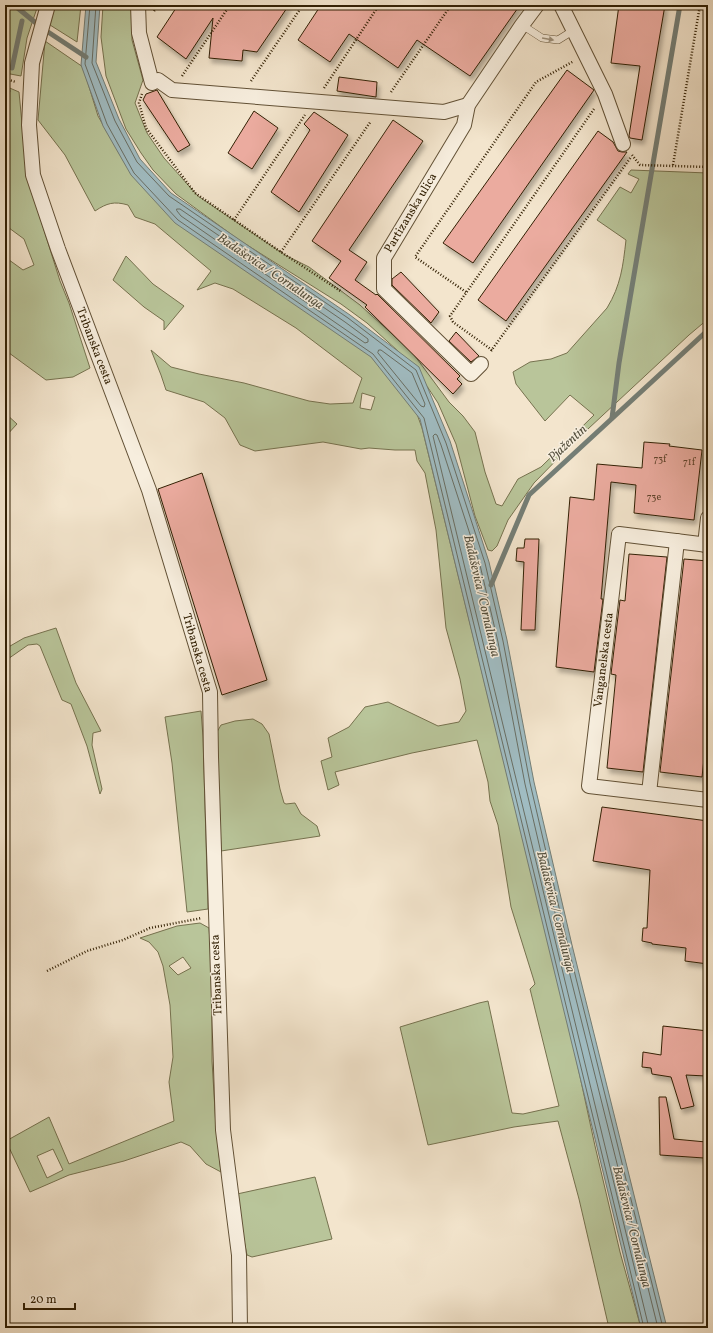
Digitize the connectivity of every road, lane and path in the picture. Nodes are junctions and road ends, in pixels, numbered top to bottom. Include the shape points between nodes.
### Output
1 (48, 5) edge
2 (138, 5) edge
3 (230, 5) edge
4 (303, 5) edge
5 (379, 5) edge
6 (451, 5) edge
7 (536, 5) edge
8 (561, 5) edge
9 (700, 5) edge
10 (522, 25) junction
11 (5, 26) edge
12 (574, 30) junction
13 (5, 42) edge
14 (586, 54) junction
15 (152, 83) junction
16 (172, 90) junction
17 (605, 94) junction
18 (241, 96) junction
19 (314, 102) junction
20 (468, 105) junction
21 (381, 107) junction
22 (623, 144) dead end
23 (632, 155) dead end
24 (640, 165) dead end
25 (673, 165) junction
26 (708, 167) edge
27 (234, 220) junction
28 (281, 252) junction
29 (342, 292) dead end
30 (466, 292) junction
31 (492, 350) junction
32 (481, 364) joint
33 (708, 518) edge
34 (677, 541) junction
35 (706, 545) edge
36 (649, 793) junction
37 (708, 800) edge
38 (215, 915) junction
39 (47, 971) dead end
40 (240, 1328) edge

1 - 38 street, Tribanska cesta via 32,63 29,125 33,175 58,249 149,490 210,692
2 - 15 street via 139,33
3 - 16 path
4 - 18 path
5 - 19 path
6 - 21 path
7 - 10 street, Partizanska ulica
8 - 12 street
9 - 25 path
10 -> 12 lane via 542,38 558,40
10 - 20 street, Partizanska ulica
11 - 13 path via 8,29
12 - 14 street
14 - 17 street
14 - 30 path via 536,82 415,257
15 - 16 street via 158,80
15 - 27 path via 144,87 139,103 146,128 196,194
16 - 18 street
17 - 22 street
17 - 30 path
18 - 19 street
19 - 21 street
19 - 27 path
20 - 21 street via 444,112
20 - 32 street, Partizanska ulica via 464,126 384,258 384,289 471,374
21 - 28 path
23 - 31 path
24 - 25 path
25 - 26 path
27 - 28 path
28 - 29 path
30 - 31 path via 450,316 453,322
31 - 32 path
33 - 35 street, Vanganelska cesta
34 - 35 street, Vanganelska cesta
34 - 36 street
34 - 36 street, Vanganelska cesta via 619,534 590,786
36 - 37 street, Vanganelska cesta
38 - 39 path via 150,928 123,940 87,951
38 - 40 street, Tribanska cesta via 223,1130 239,1255

